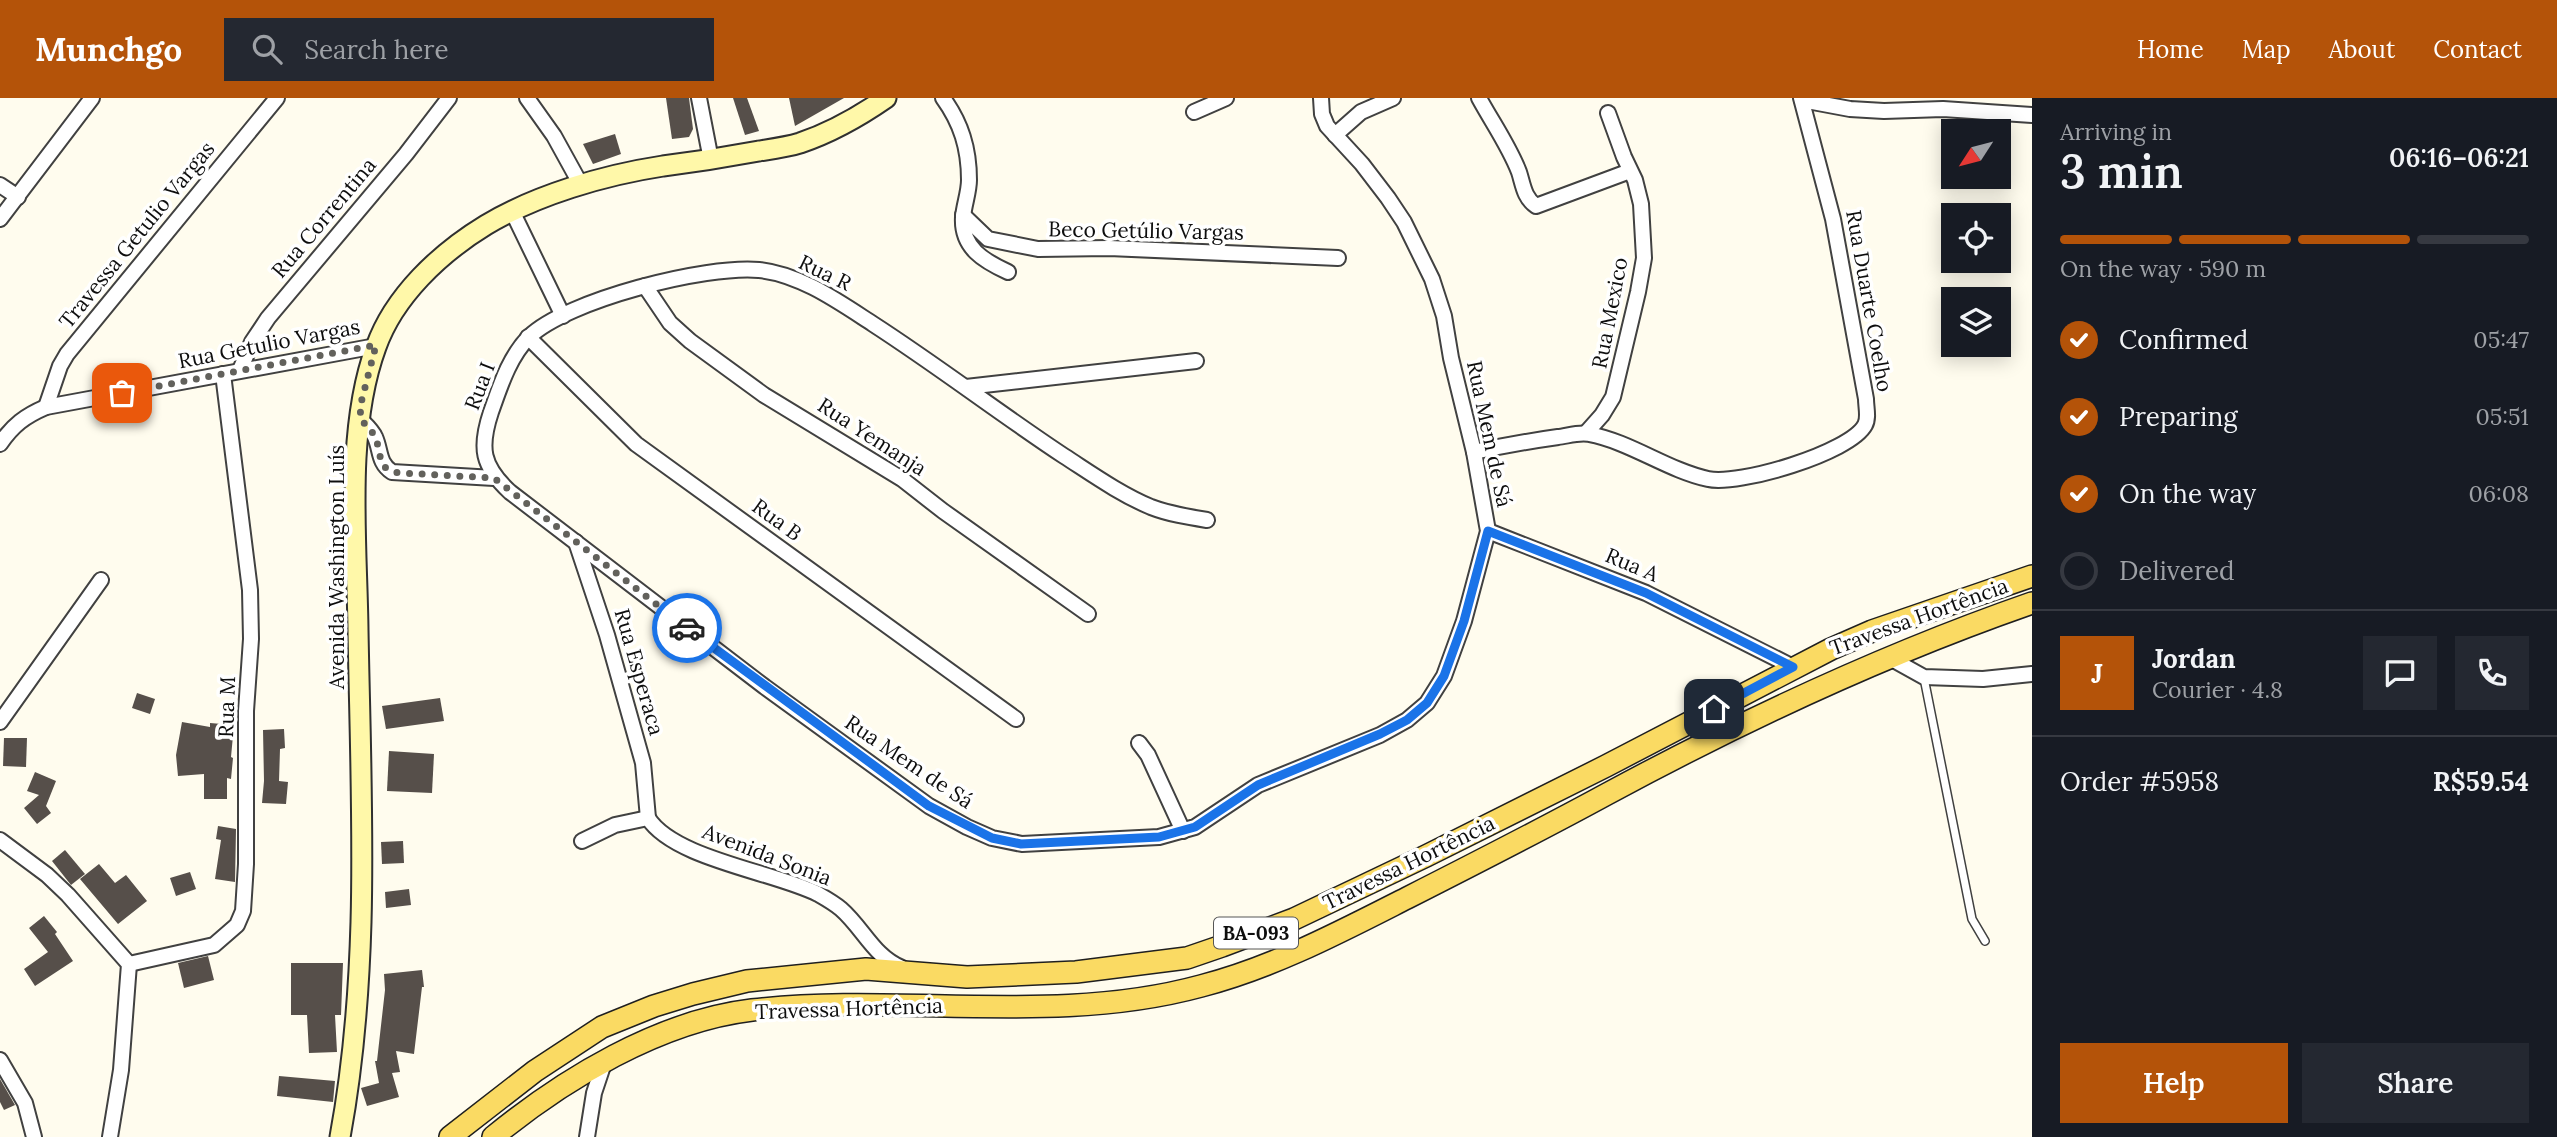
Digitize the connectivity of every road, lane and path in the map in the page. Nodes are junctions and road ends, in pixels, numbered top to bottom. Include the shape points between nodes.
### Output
1 (92, 98) edge
2 (277, 98) edge
3 (449, 98) edge
4 (527, 98) edge
5 (699, 98) edge
6 (886, 98) edge
7 (943, 98) edge
8 (1226, 98) edge
9 (1321, 98) edge
10 (1393, 98) edge
11 (1479, 98) edge
12 (1802, 99) edge
13 (1194, 112) dead end
14 (1608, 113) dead end
15 (2032, 115) edge
16 (1335, 135) junction
17 (711, 160) junction
18 (1630, 171) junction
19 (0, 185) edge
20 (581, 185) junction
21 (18, 197) junction
22 (512, 211) junction
23 (963, 215) junction
24 (0, 219) edge
25 (1338, 258) dead end
26 (1008, 272) dead end
27 (645, 286) junction
28 (563, 316) junction
29 (528, 337) junction
30 (376, 345) junction
31 (1196, 361) dead end
32 (240, 370) junction
33 (223, 374) junction
34 (966, 387) junction
35 (46, 407) junction
36 (360, 419) junction
37 (1586, 433) junction
38 (0, 444) edge
39 (1474, 452) junction
40 (494, 478) junction
41 (1207, 520) dead end
42 (1488, 531) junction
43 (575, 540) junction
44 (2032, 576) edge
45 (101, 580) dead end
46 (2032, 603) edge
47 (1088, 614) dead end
48 (1888, 657) junction
49 (1793, 667) junction
50 (2032, 674) edge
51 (1924, 677) junction
52 (1016, 719) dead end
53 (0, 722) edge
54 (1139, 743) dead end
55 (648, 818) junction
56 (1183, 831) junction
57 (0, 839) edge
58 (582, 841) dead end
59 (1985, 941) dead end
60 (129, 964) junction
61 (967, 977) junction
62 (0, 1060) edge
63 (604, 1063) junction
64 (340, 1135) edge
65 (34, 1137) edge
66 (110, 1137) edge
67 (450, 1137) edge
68 (494, 1137) edge
69 (587, 1137) edge

1 - 21 street
2 - 35 street, Travessa Getulio Vargas via 74,344 60,366
3 - 32 street, Rua Correntina via 268,318
4 - 20 street
5 - 17 street
6 - 17 main road, Avenida Washington Luís via 799,144
7 - 23 street via 957,117 966,148 970,181
8 - 13 street
9 - 16 street, Rua Mem de Sá via 1322,114
10 - 16 street via 1361,112
11 - 18 street via 1536,206
12 - 15 street via 1850,109
12 - 37 street, Rua Duarte Coelho via 1833,219 1866,399 1865,425 1828,452 1788,468 1711,480
14 - 18 street, Rua Mexico
16 - 39 street, Rua Mem de Sá via 1404,222 1432,279
17 - 20 main road, Avenida Washington Luís
18 - 37 street, Rua Mexico via 1641,204 1642,276 1613,397
19 - 21 street
20 - 22 main road, Avenida Washington Luís
21 - 24 street
22 - 28 street
22 - 30 main road, Avenida Washington Luís via 438,260 412,287
23 - 25 street, Beco Getúlio Vargas via 988,239 1038,249
23 - 26 street via 971,247
27 - 28 street, Rua I via 610,295
27 - 34 street, Rua R via 721,271 775,273 841,303
27 - 47 street, Rua Yemanja via 670,323 690,341 764,395 902,479
28 - 29 street, Rua I
29 - 40 street, Rua I via 502,381 483,439
29 - 52 street, Rua B via 636,444
30 - 32 street, Rua Getulio Vargas
30 - 36 main road, Avenida Washington Luís
31 - 34 street
32 - 33 street, Rua Getulio Vargas
33 - 35 street, Rua Getulio Vargas
33 - 60 street, Rua M via 250,590 243,911 237,925 214,945
34 - 41 street via 1129,496 1174,514
35 - 38 street, Rua Getulio Vargas via 14,425
36 - 40 street via 376,439 381,462 392,472
36 - 64 main road, Avenida Washington Luís via 355,491 362,913 358,1004
37 - 39 street
39 - 42 street, Rua Mem de Sá
40 - 43 street
42 - 49 street, Rua A via 1646,593
42 - 56 street, Rua Mem de Sá via 1464,621 1444,676 1427,703 1380,734 1258,785
43 - 55 street, Rua Esperaca via 643,763
43 - 56 street, Rua Mem de Sá via 765,687 929,806 967,827 1021,844 1159,837
44 - 49 main road, Travessa Hortência / BA-093 via 1872,631
45 - 53 street
46 - 48 main road, Travessa Hortência / BA-093
48 - 51 street
48 - 63 main road, Travessa Hortência / BA-093 via 1715,738 1331,937 1238,976 1153,996 1095,1003 749,1010 648,1039
49 - 61 main road, Travessa Hortência / BA-093 via 1606,766 1294,919 1187,958 1076,972
50 - 51 street via 1983,679
51 - 59 lane via 1972,919
54 - 56 street
55 - 58 street via 615,825
55 - 61 street, Avenida Sonia via 676,842 816,893 840,908 891,963 908,970
57 - 60 street via 68,895
60 - 66 street via 121,1070
61 - 67 main road, Travessa Hortência / BA-093 via 866,969 747,981 654,1006 602,1027 535,1070
62 - 65 street via 25,1103
63 - 68 main road, Travessa Hortência / BA-093
63 - 69 street

